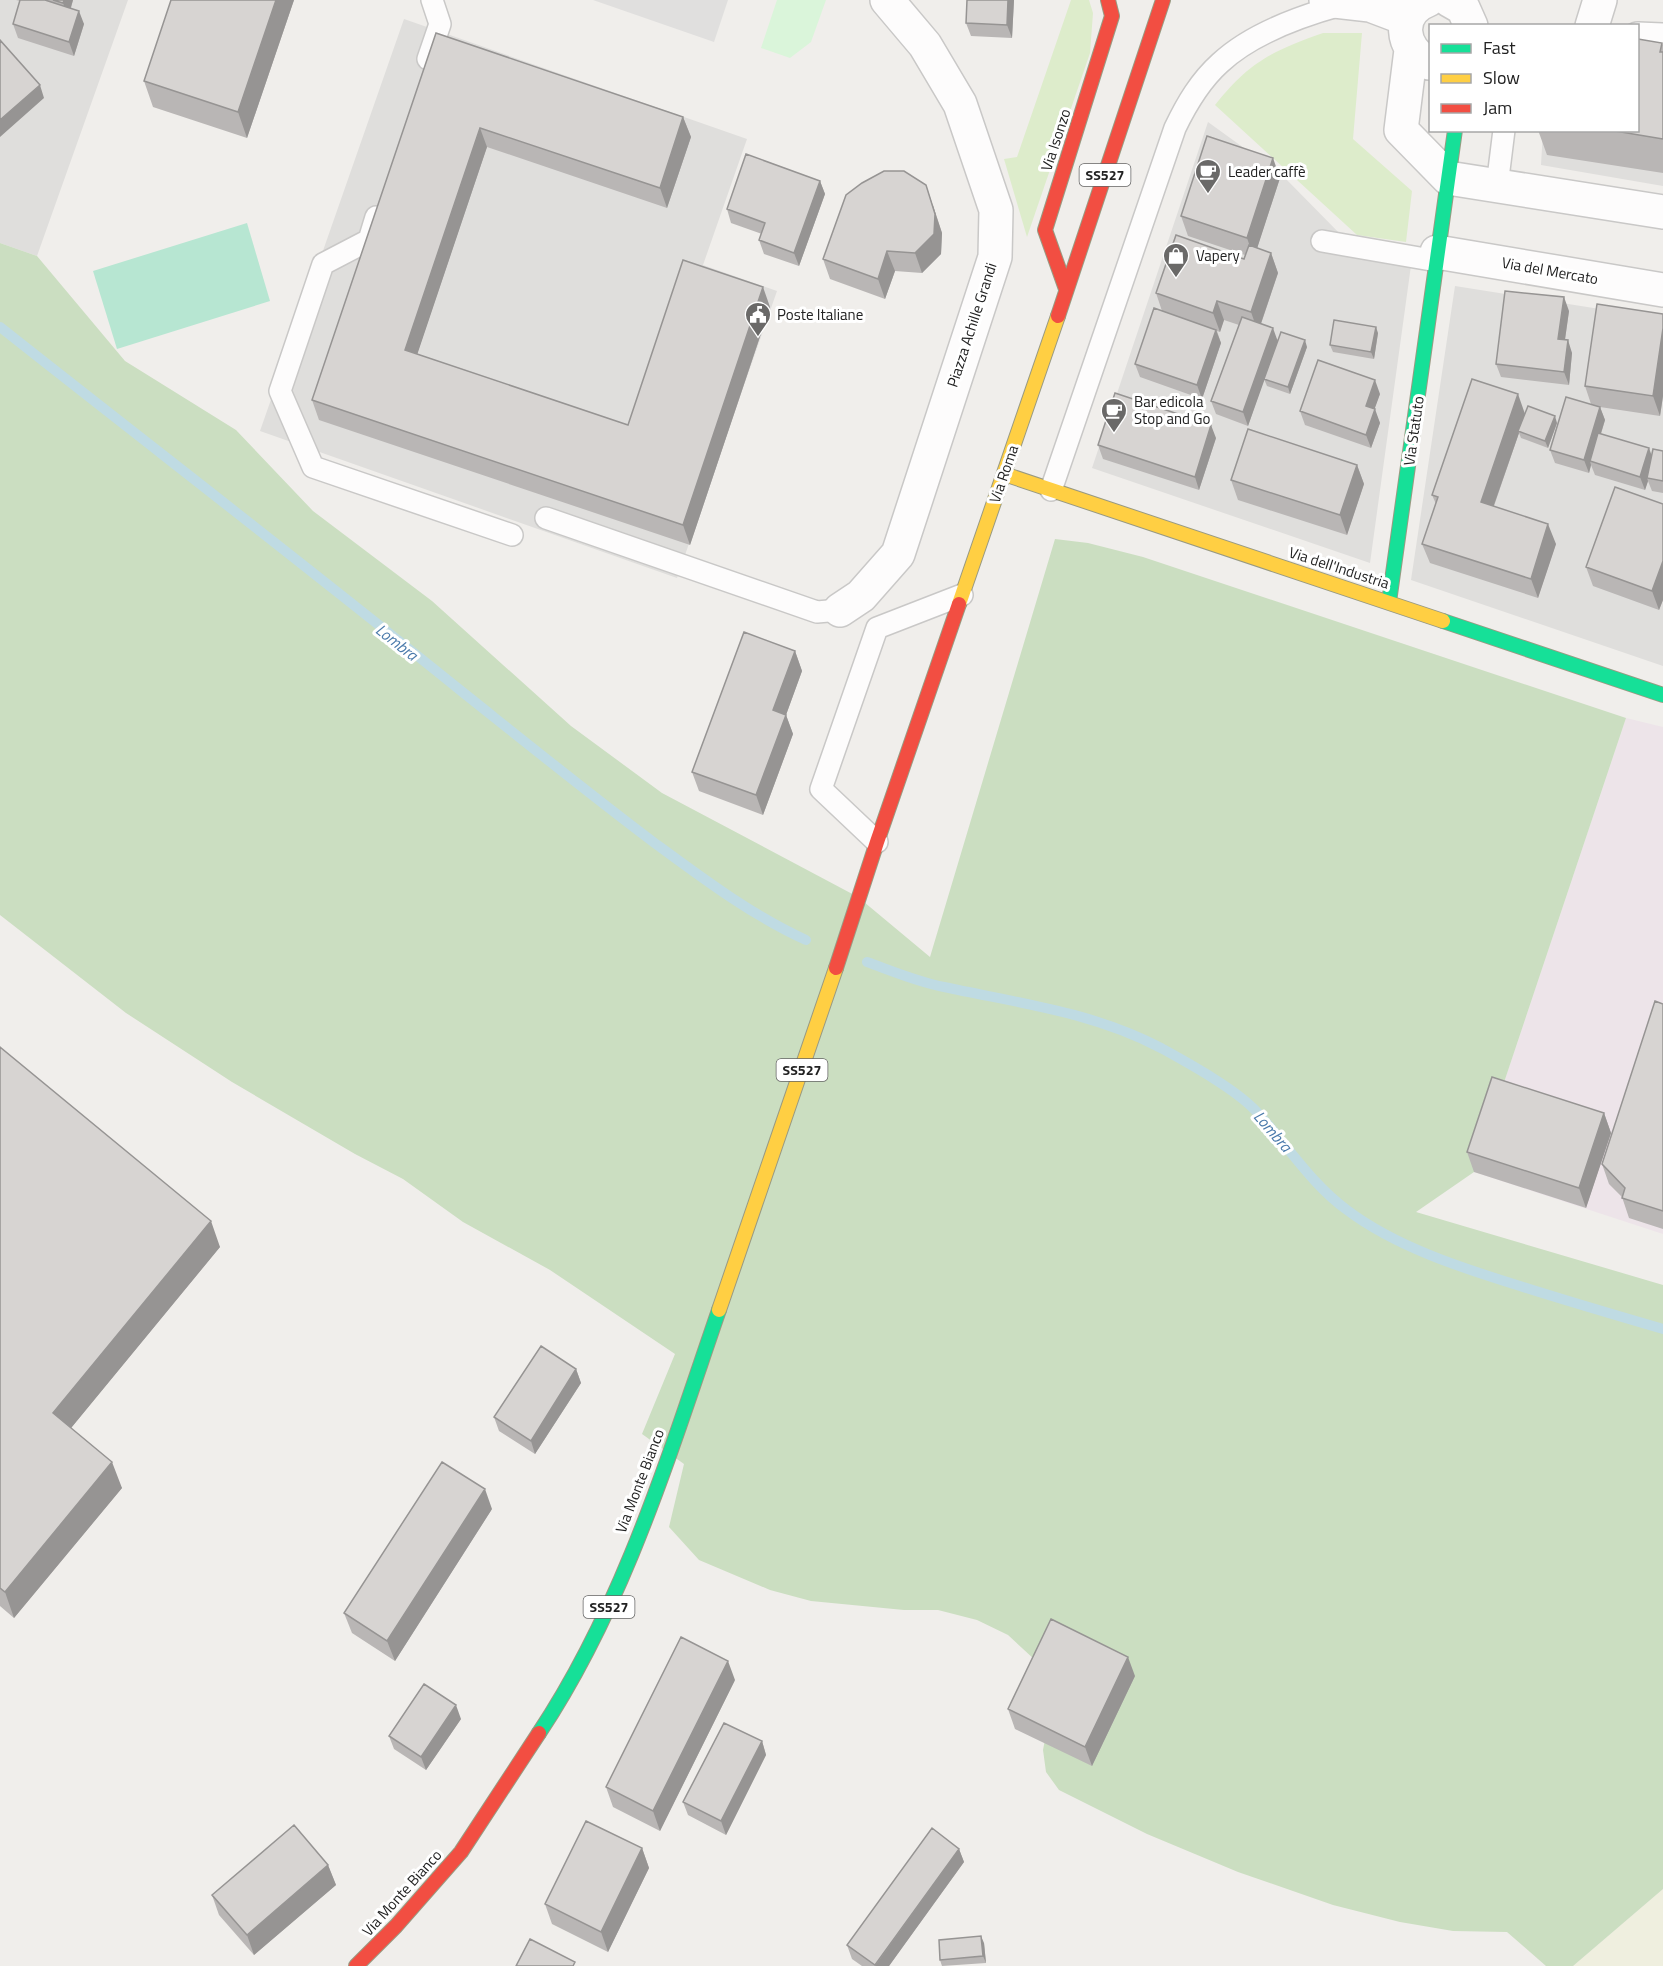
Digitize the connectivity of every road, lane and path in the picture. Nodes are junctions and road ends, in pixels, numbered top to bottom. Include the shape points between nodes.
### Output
1 (432, 0) edge
2 (887, 0) edge
3 (1108, 0) edge
4 (1163, 0) edge
5 (1449, 0) edge
6 (1600, 0) edge
7 (1341, 1) edge
8 (1470, 24) edge
9 (1593, 24) edge
10 (1419, 33) edge
11 (1639, 39) edge
12 (1663, 40) edge
13 (421, 81) edge
14 (1455, 132) edge
15 (1504, 132) edge
16 (1448, 178) junction
17 (1497, 186) junction
18 (384, 194) edge
19 (1663, 212) edge
20 (1322, 241) dead end
21 (1437, 256) junction
22 (1066, 289) junction
23 (1663, 290) edge
24 (1004, 474) junction
25 (1051, 490) junction
26 (546, 518) dead end
27 (512, 535) dead end
28 (962, 595) junction
29 (1389, 602) junction
30 (840, 610) joint
31 (1663, 695) edge
32 (877, 842) junction
33 (843, 948) joint
34 (356, 1966) edge

1 - 13 lane via 440,24
2 - 30 street, Piazza Achille Grandi via 925,45 960,104 996,210 994,257 898,554 861,596
3 - 22 main road, Via Isonzo via 1112,16 1045,230
4 - 22 main road, Via Roma / SS527
5 - 8 street via 1463,8
6 - 9 street
7 - 10 street via 1370,5
7 - 25 lane via 1247,44 1221,62 1186,105
10 - 16 street via 1401,130
11 - 12 street
14 - 16 main road, Via Statuto
15 - 17 lane
16 - 17 street
16 - 21 main road, Via Statuto
17 - 19 street
18 - 27 lane via 369,240 323,264 280,391 313,467
20 - 21 lane
21 - 23 street, Via del Mercato
21 - 29 main road, Via Statuto
22 - 24 main road, Via Roma / SS527
24 - 25 main road, Via dell'Industria
24 - 28 main road, Via Roma / SS527
25 - 29 main road, Via dell'Industria
26 - 30 lane via 817,612
28 - 32 main road, Via Roma / SS527
28 - 32 lane via 877,628 821,789
29 - 31 main road, Via dell'Industria
32 - 33 main road, Via Roma / SS527
33 - 34 main road, Via Monte Bianco / SS527 via 657,1488 606,1615 548,1720 461,1852

